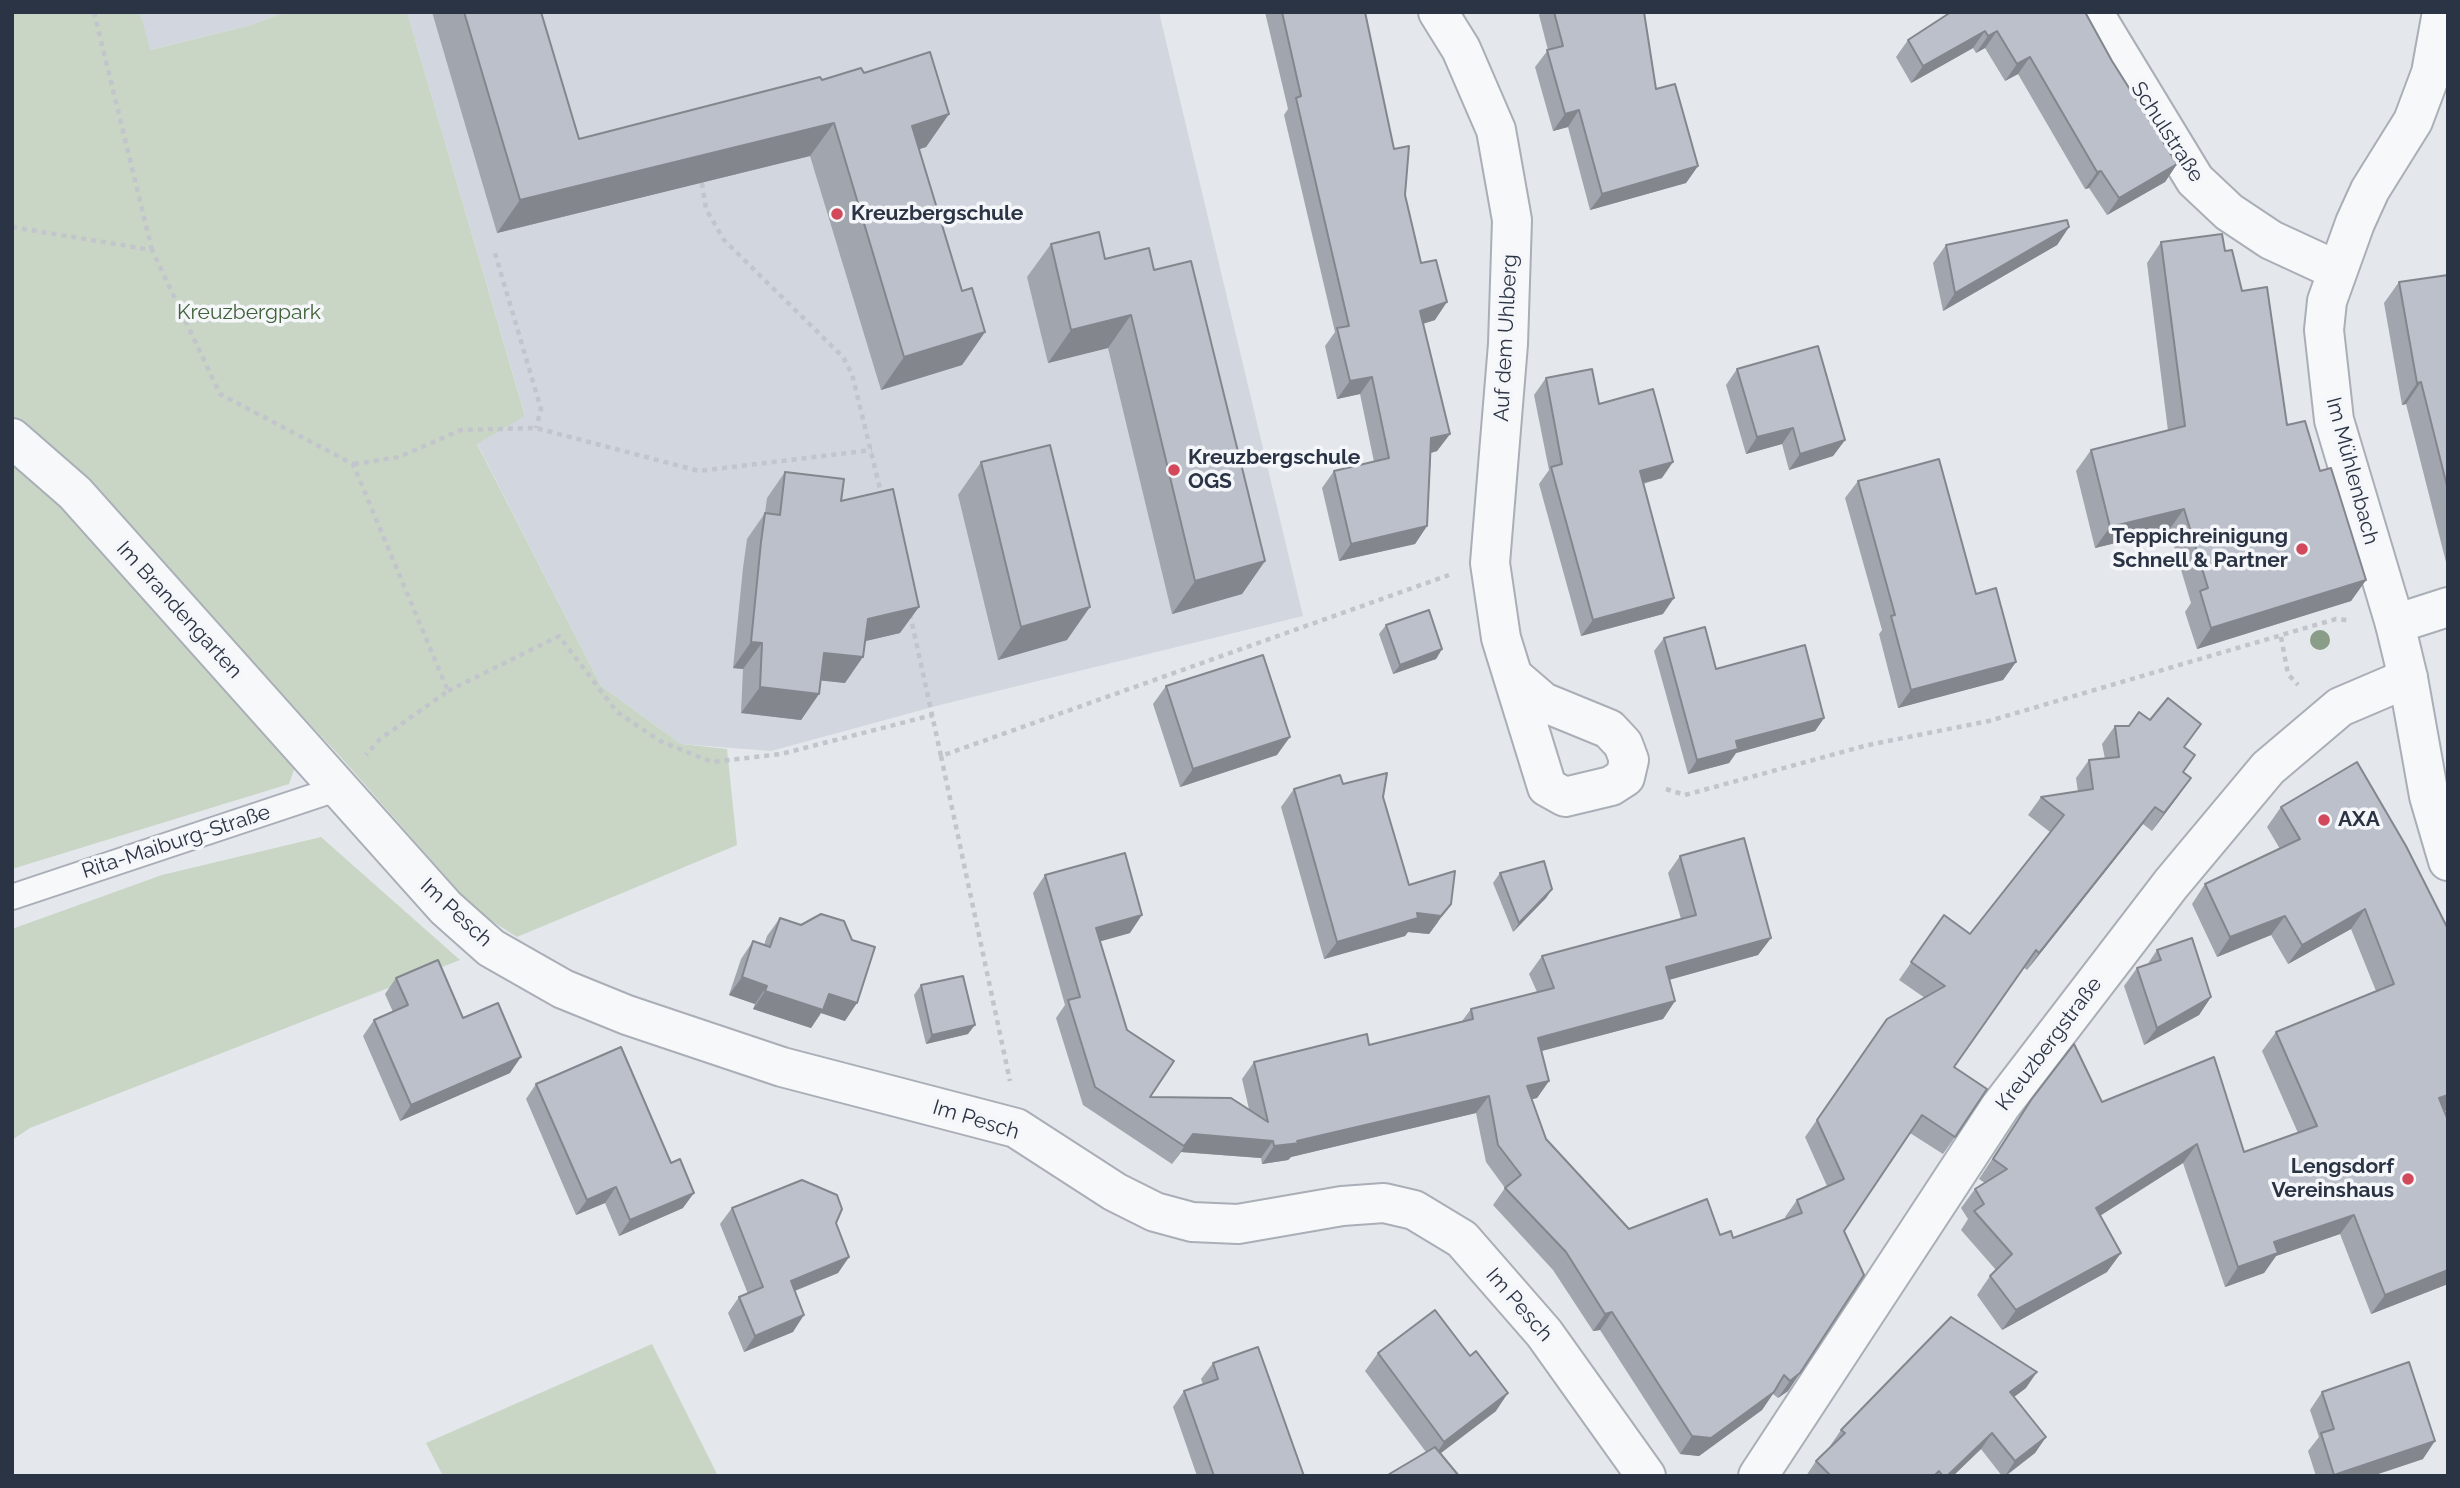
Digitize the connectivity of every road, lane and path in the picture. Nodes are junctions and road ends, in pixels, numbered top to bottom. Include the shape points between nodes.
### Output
1 (94, 12) edge
2 (1438, 12) edge
3 (2093, 12) edge
4 (2442, 12) edge
5 (702, 183) edge
6 (12, 227) edge
7 (152, 250) junction
8 (495, 253) dead end
9 (2336, 270) junction
10 (536, 428) junction
11 (12, 438) edge
12 (872, 450) junction
13 (354, 464) junction
14 (884, 503) edge
15 (1447, 576) dead end
16 (2448, 607) edge
17 (909, 609) edge
18 (2395, 624) junction
19 (1514, 677) dead end
20 (2408, 678) junction
21 (448, 691) junction
22 (933, 715) junction
23 (941, 756) junction
24 (339, 788) junction
25 (1685, 795) dead end
26 (2448, 861) edge
27 (12, 897) edge
28 (1016, 1128) junction
29 (1646, 1476) edge
30 (1758, 1476) edge

1 - 7 path
2 - 19 street, Auf dem Uhlberg via 1461,49 1496,130 1512,220 1508,344 1490,563 1501,638
3 - 9 street, Schulstraße via 2195,180 2229,212 2271,240
4 - 9 street, Im Mühlenbach via 2431,73 2413,121 2370,190
5 - 12 path via 706,209 724,240 843,357 852,374
6 - 7 path
7 - 13 path via 220,394
8 - 10 path via 541,408
9 - 18 street, Im Mühlenbach via 2324,330 2334,419
10 - 12 path via 699,471
10 - 13 path via 461,430 398,457
11 - 24 street, Im Brandengarten via 75,493
12 - 14 path
13 - 21 path
15 - 23 path
16 - 18 street
17 - 22 path
18 - 20 street, Im Mühlenbach
18 - 25 path via 2336,620 1989,721 1868,745
20 - 26 street, Im Mühlenbach via 2429,796
20 - 30 street, Kreuzbergstraße via 2340,707 2269,768 2171,884 2000,1107
21 - 22 path via 559,636 617,712 660,741 712,762 781,754
21 - 24 path via 380,739
22 - 23 path
23 - 28 path
24 - 27 lane, Rita-Maiburg-Straße
24 - 28 street, Im Pesch via 446,908 491,948 563,989 782,1067
28 - 29 street, Im Pesch via 1115,1192 1155,1212 1192,1222 1238,1224 1384,1203 1440,1223 1462,1239 1544,1333

